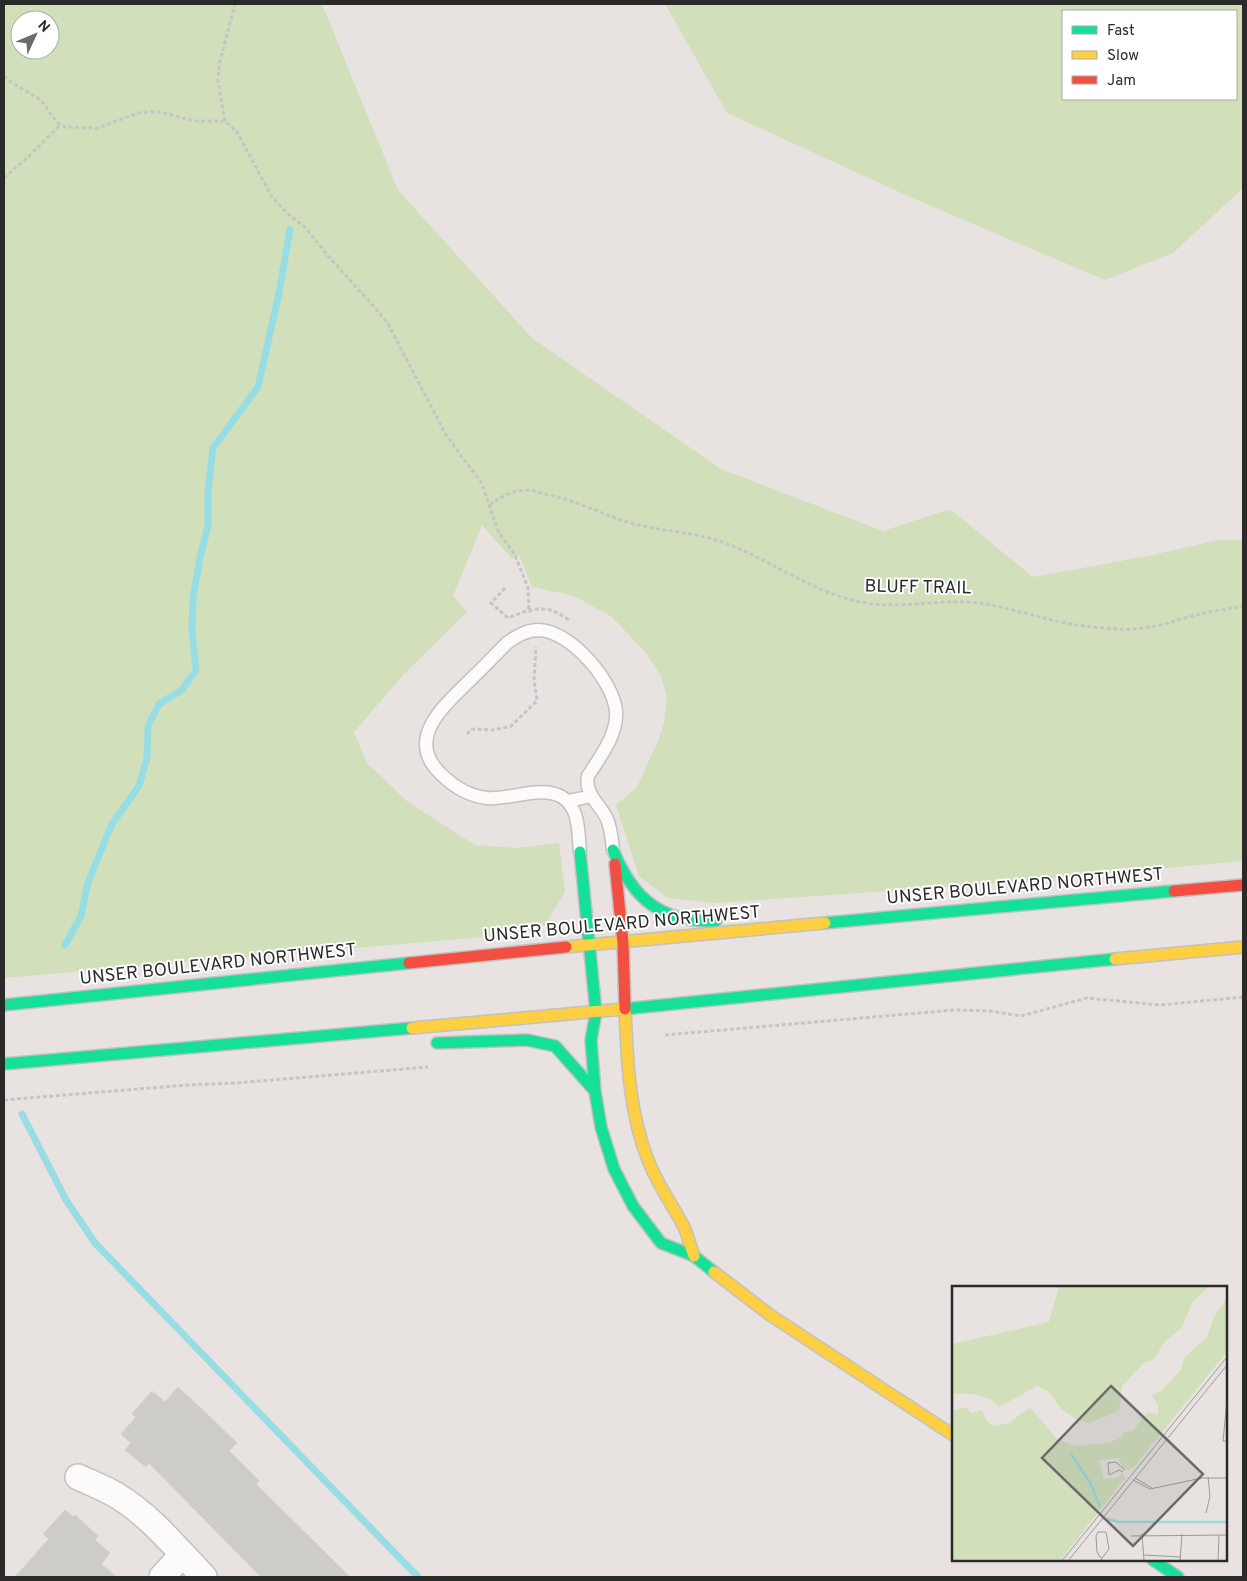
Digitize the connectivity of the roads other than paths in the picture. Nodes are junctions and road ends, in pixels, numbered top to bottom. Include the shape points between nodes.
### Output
1 (592, 796) junction
2 (568, 801) junction
3 (613, 850) junction
4 (580, 852) joint
5 (1243, 885) edge
6 (925, 904) dead end
7 (959, 911) junction
8 (729, 919) dead end
9 (623, 943) junction
10 (589, 945) junction
11 (1243, 948) edge
12 (4, 1005) edge
13 (625, 1009) junction
14 (596, 1012) junction
15 (430, 1043) dead end
16 (197, 1047) junction
17 (236, 1054) dead end
18 (4, 1064) edge
19 (594, 1091) junction
20 (694, 1256) junction
21 (952, 1434) edge
22 (78, 1477) dead end
23 (182, 1555) junction
24 (1154, 1561) edge
25 (162, 1577) edge
26 (204, 1577) edge
27 (1178, 1577) edge

1 - 2 lane
1 - 2 lane via 588,776 612,736 616,724 614,700 595,666 564,639 548,631 528,632 508,643 445,705 430,725 427,750 434,768 466,793 498,798 543,792
1 - 3 lane via 607,820
2 - 4 lane via 576,815
3 - 8 main road via 626,879 654,906 677,917 693,920
3 - 9 main road
4 - 10 main road
5 - 7 main road, UNSER BOULEVARD NORTHWEST
6 - 7 main road
7 - 9 main road, UNSER BOULEVARD NORTHWEST
9 - 10 main road, UNSER BOULEVARD NORTHWEST
9 - 13 main road
10 - 12 main road, UNSER BOULEVARD NORTHWEST
10 - 14 main road
11 - 13 main road
13 - 14 main road
13 - 20 main road via 631,1085 640,1137 655,1178 683,1226
14 - 16 main road
14 - 19 main road via 591,1040
15 - 19 main road via 527,1040 555,1046
16 - 17 main road
16 - 18 main road
19 - 20 main road via 614,1169 633,1206 661,1243
20 - 21 main road via 770,1315
22 - 23 street via 118,1496
23 - 25 street
23 - 26 street
24 - 27 main road

